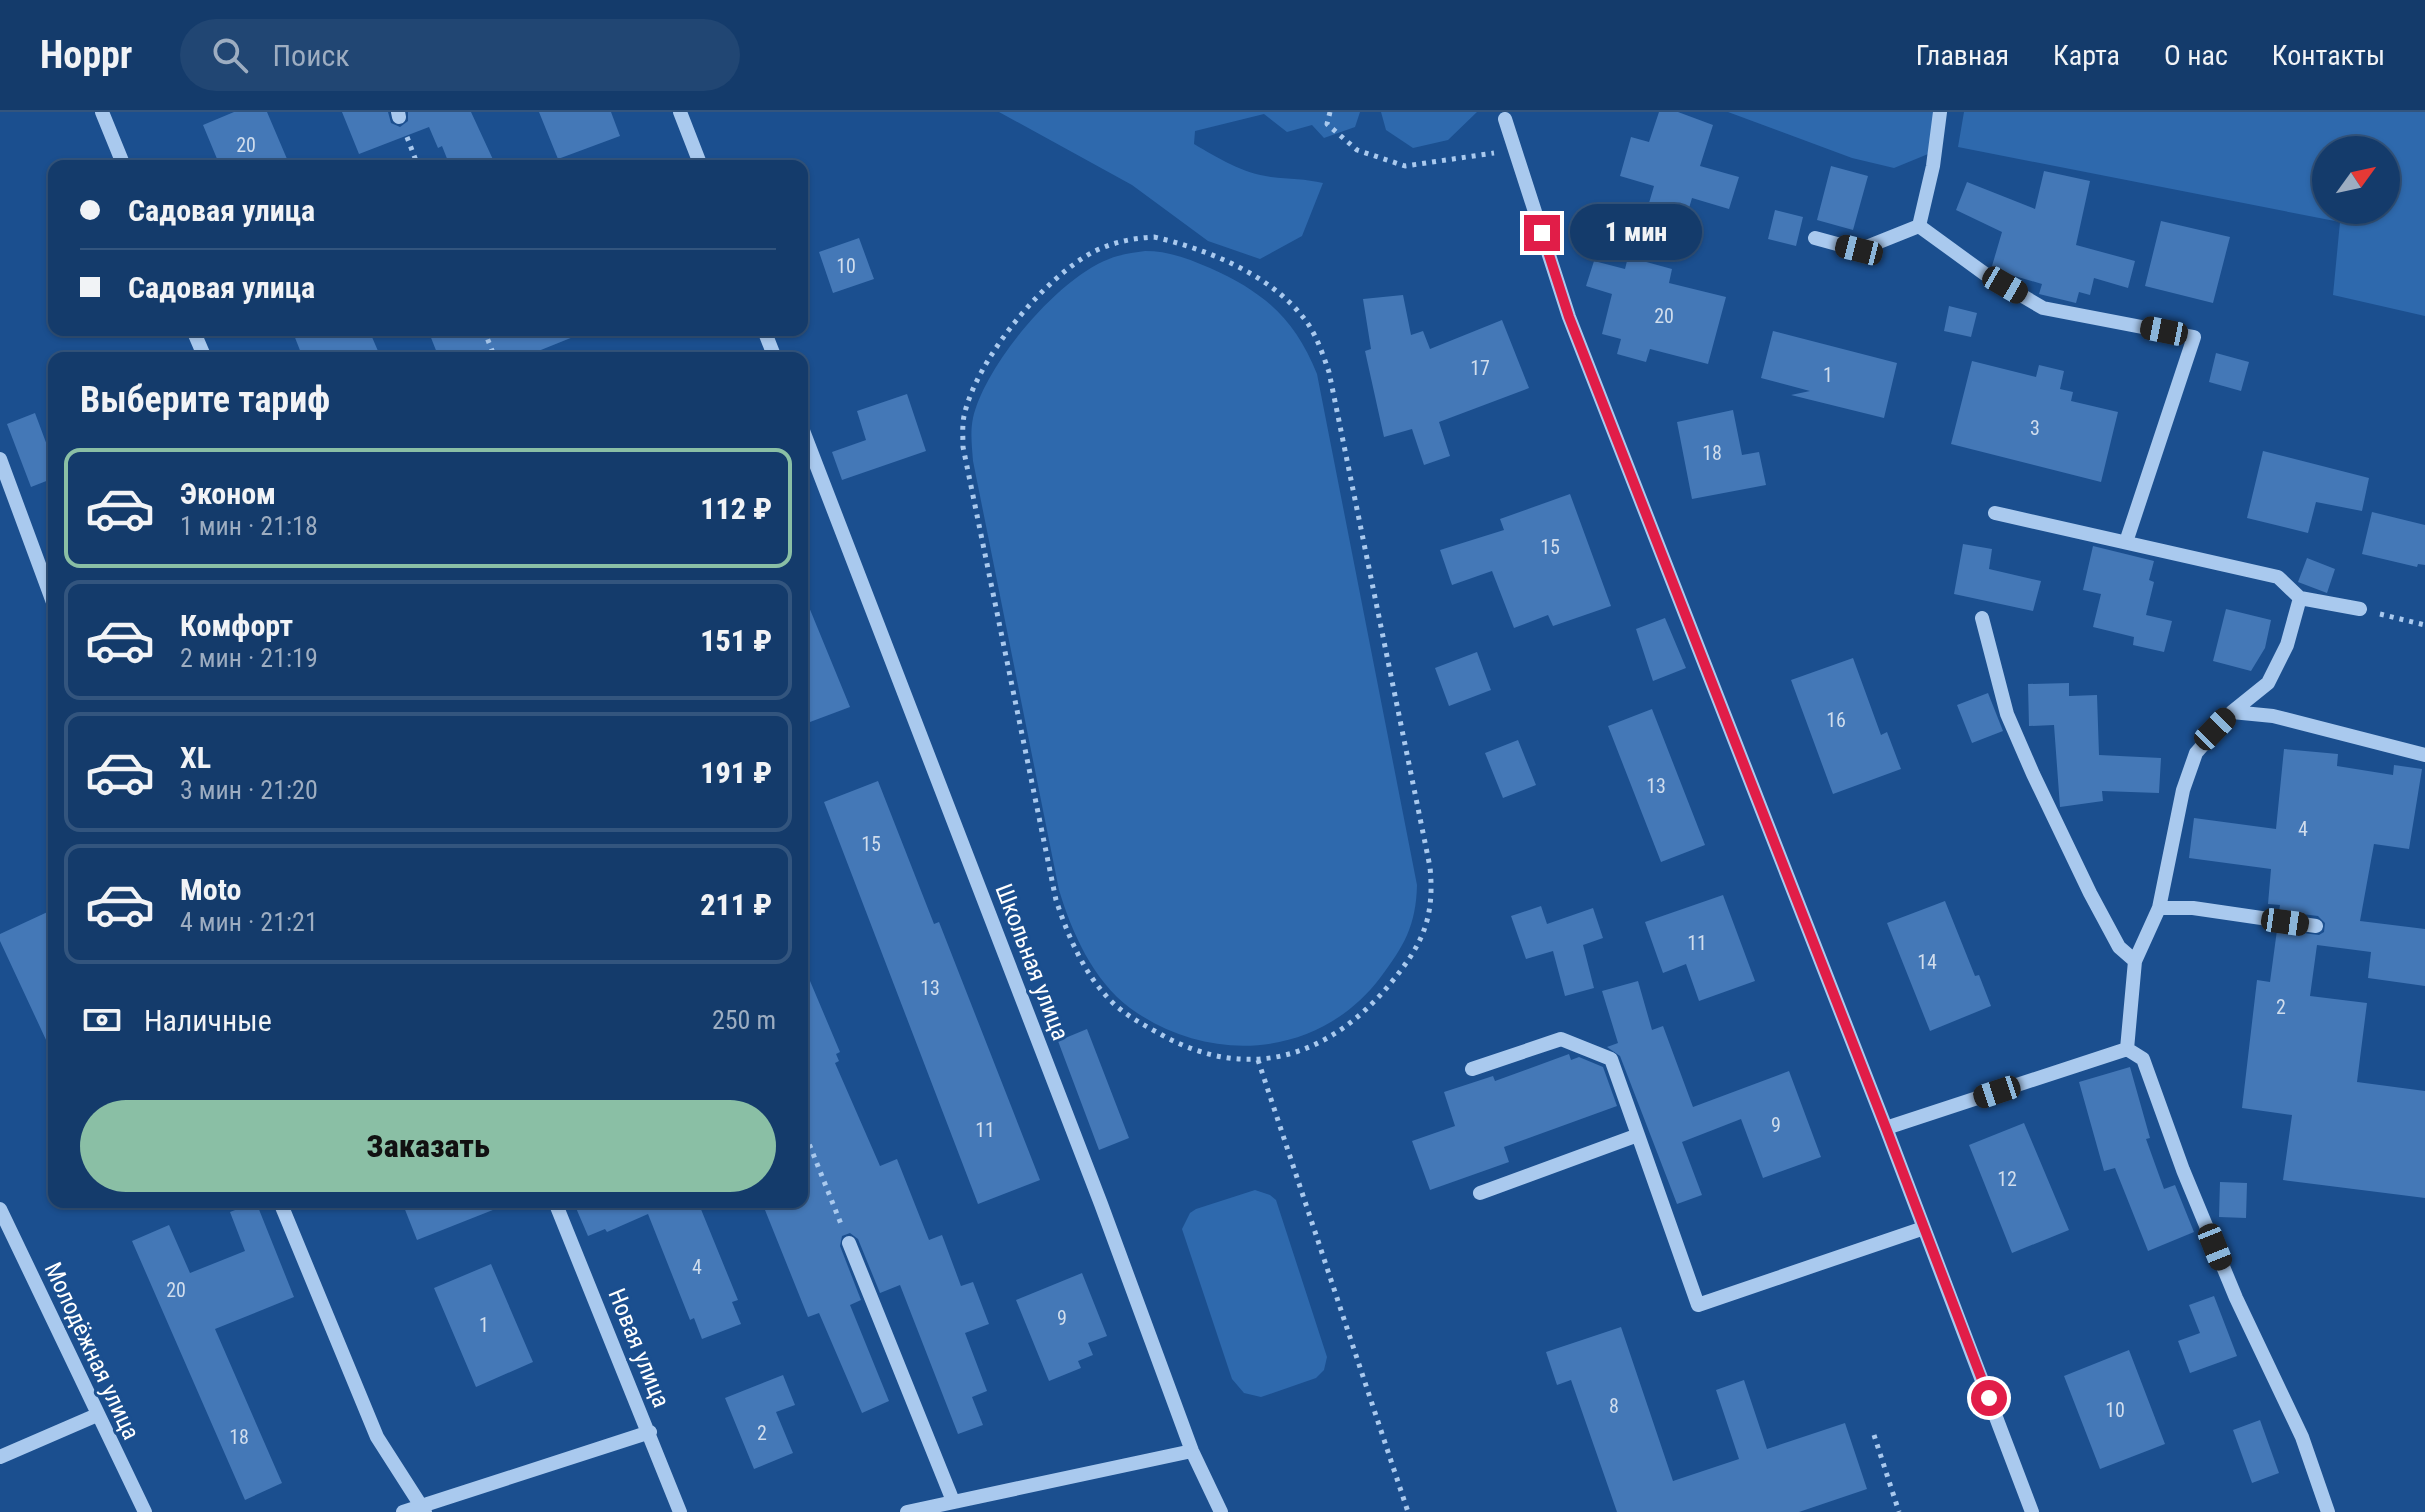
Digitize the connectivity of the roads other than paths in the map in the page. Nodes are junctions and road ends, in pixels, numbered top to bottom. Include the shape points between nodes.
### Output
1 (102, 112) edge
2 (680, 112) edge
3 (1940, 112) edge
4 (1505, 119) dead end
5 (122, 160) edge
6 (699, 160) edge
7 (1919, 226) junction
8 (1815, 238) dead end
9 (808, 444) edge
10 (0, 459) edge
11 (1995, 513) dead end
12 (2126, 542) junction
13 (48, 589) edge
14 (2300, 598) junction
15 (2360, 609) road end
16 (1982, 618) dead end
17 (2232, 712) junction
18 (2425, 755) edge
19 (2159, 908) junction
20 (2316, 926) dead end
21 (2135, 961) junction
22 (2127, 1049) junction
23 (1472, 1069) dead end
24 (1886, 1128) junction
25 (1638, 1135) junction
26 (1480, 1193) dead end
27 (282, 1208) edge
28 (557, 1208) edge
29 (0, 1209) edge
30 (1924, 1228) junction
31 (849, 1243) road end
32 (97, 1415) junction
33 (650, 1432) junction
34 (1192, 1451) junction
35 (0, 1457) edge
36 (953, 1501) junction
37 (424, 1509) edge
38 (145, 1512) edge
39 (403, 1512) edge
40 (680, 1512) edge
41 (907, 1512) edge
42 (1221, 1512) edge
43 (2032, 1512) edge
44 (2328, 1512) edge

1 - 5 street
2 - 6 street
3 - 7 street
4 - 24 street via 1569,317
7 - 8 street via 1859,250
7 - 12 street via 2043,308 2194,337
9 - 34 street, Школьная улица
10 - 13 street
11 - 12 street
12 - 14 street via 2278,577
14 - 15 street
14 - 17 street via 2287,645 2268,683
16 - 21 street via 2007,714 2033,774 2119,947
17 - 18 street via 2273,716
17 - 19 street via 2196,753 2183,790
19 - 20 street
19 - 21 street
21 - 22 street
22 - 24 street
22 - 44 street via 2143,1059 2212,1241 2302,1437
23 - 25 street via 1561,1039 1611,1059
24 - 30 street
25 - 26 street
25 - 30 street via 1698,1305
27 - 37 street via 377,1437
28 - 33 street, Новая улица
29 - 32 street, Молодёжная улица
30 - 43 street
31 - 36 street
32 - 35 street
32 - 38 street, Молодёжная улица
33 - 37 street
33 - 40 street, Новая улица
34 - 36 street
34 - 42 street, Школьная улица
36 - 41 street
37 - 39 street

